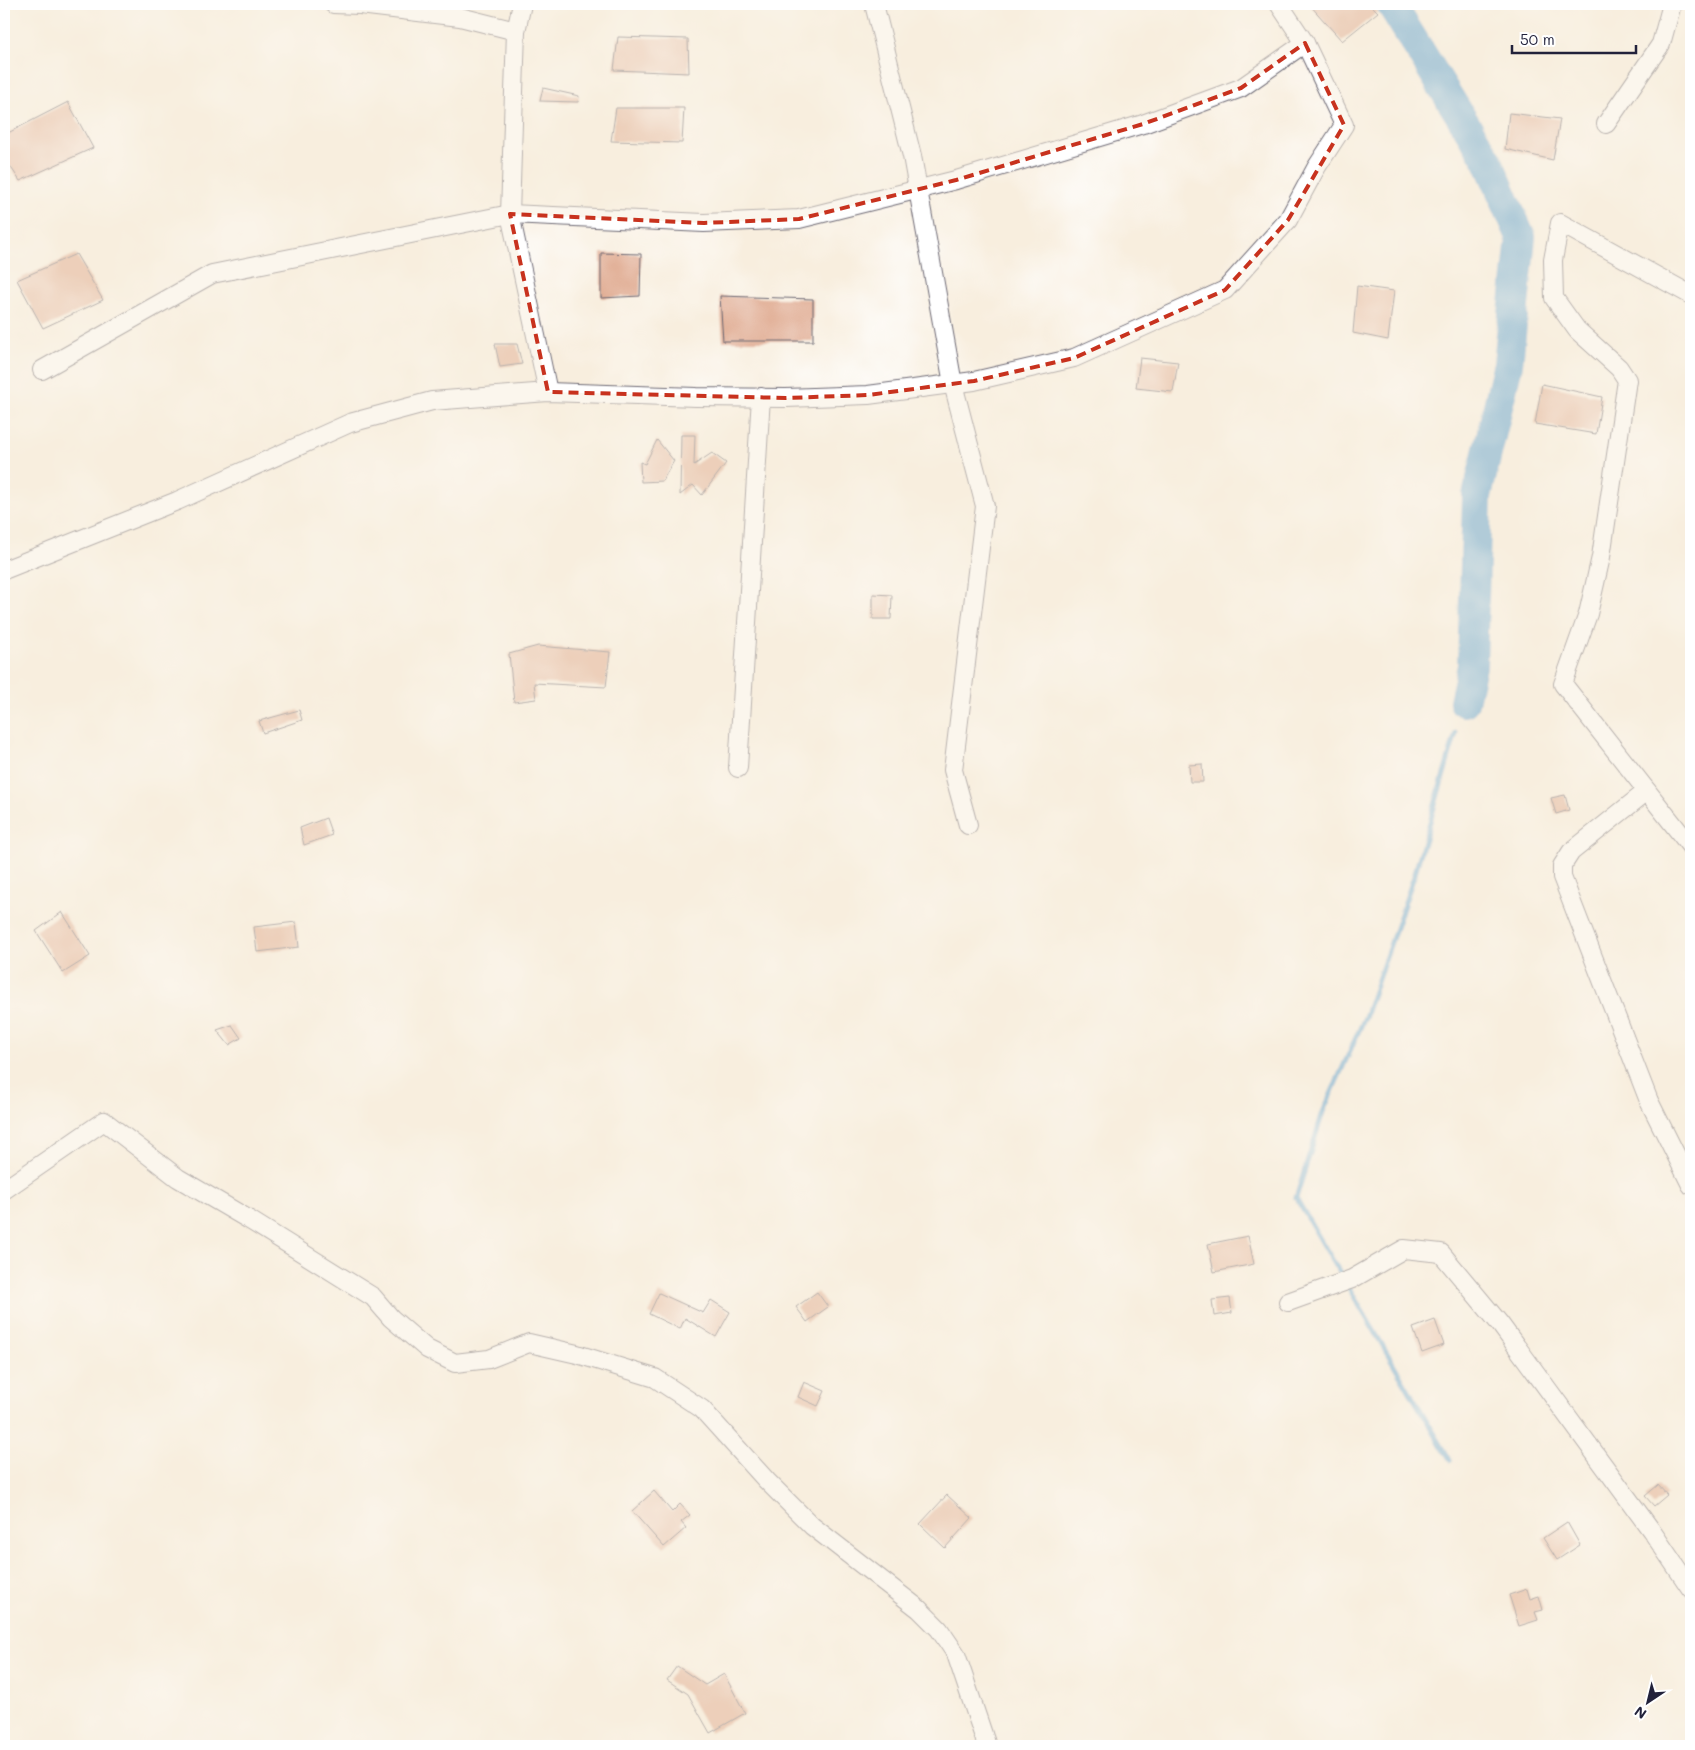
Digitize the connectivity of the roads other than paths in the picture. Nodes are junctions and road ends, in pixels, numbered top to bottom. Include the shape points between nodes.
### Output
1 (332, 4) edge
2 (522, 4) edge
3 (874, 4) edge
4 (1279, 4) edge
5 (1672, 4) edge
6 (516, 31) junction
7 (1305, 44) junction
8 (1606, 124) dead end
9 (918, 189) junction
10 (510, 214) junction
11 (1691, 295) edge
12 (42, 370) dead end
13 (953, 384) junction
14 (548, 392) junction
15 (761, 397) junction
16 (4, 570) edge
17 (738, 768) dead end
18 (1647, 791) junction
19 (968, 825) dead end
20 (1691, 847) edge
21 (1691, 1185) edge
22 (4, 1190) edge
23 (1288, 1302) dead end
24 (1691, 1589) edge
25 (986, 1746) edge

1 - 6 street via 360,4 460,17
2 - 6 street
3 - 9 street
4 - 7 street
5 - 8 street via 1662,44
6 - 10 street
7 - 9 street via 1241,88 1144,124
7 - 13 street via 1344,125 1288,220 1225,290 1074,358
9 - 10 street via 799,219 704,223
9 - 13 street
10 - 12 street via 212,274
10 - 14 street
11 - 18 street via 1560,223 1552,260 1554,298 1577,330 1619,368 1627,380 1601,557 1588,614 1563,684
13 - 15 street via 868,395
13 - 19 street via 985,506 953,770
14 - 15 street
14 - 16 street via 432,401 350,423 177,501
15 - 17 street
18 - 20 street
18 - 21 street via 1571,852 1562,866 1562,877 1649,1101
22 - 25 street via 104,1121 178,1178 373,1297 427,1349 455,1363 489,1359 529,1344 577,1354 655,1378 702,1409 812,1526 919,1609 939,1629 956,1654
23 - 24 street via 1345,1281 1404,1249 1441,1253 1500,1324

